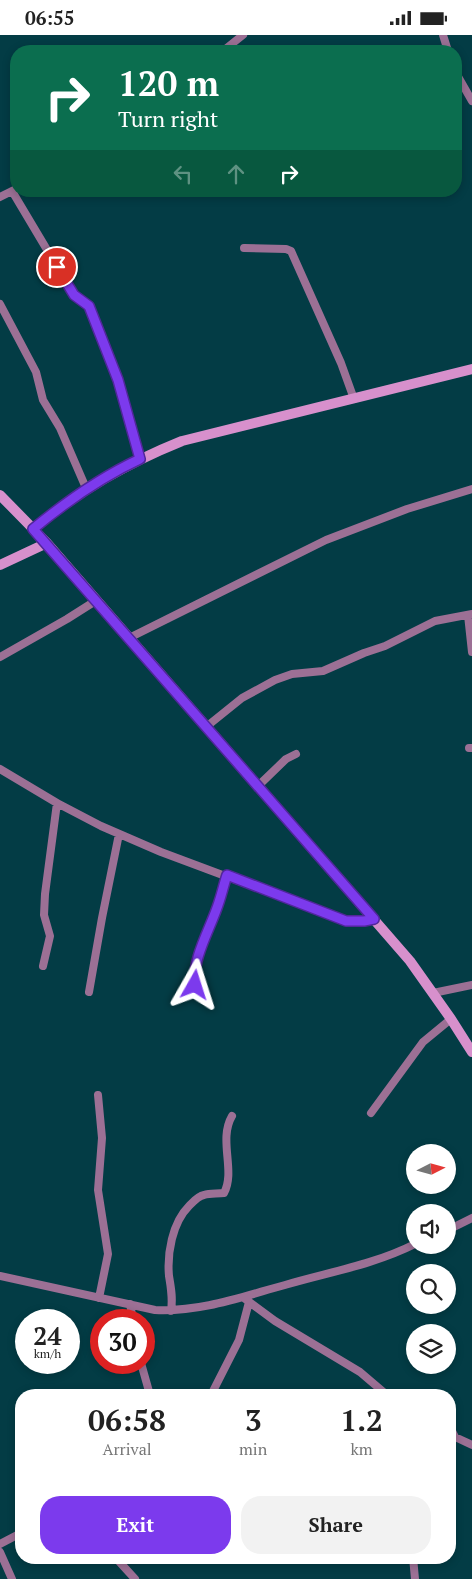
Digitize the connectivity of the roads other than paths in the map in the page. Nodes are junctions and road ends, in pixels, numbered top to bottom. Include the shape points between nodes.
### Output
1 (244, 35) edge
2 (231, 45) edge
3 (462, 84) edge
4 (472, 101) edge
5 (18, 197) edge
6 (244, 248) dead end
7 (0, 304) edge
8 (472, 369) edge
9 (354, 399) junction
10 (140, 459) junction
11 (86, 488) junction
12 (472, 489) edge
13 (0, 495) edge
14 (33, 529) junction
15 (47, 543) junction
16 (0, 565) edge
17 (97, 600) junction
18 (470, 614) edge
19 (129, 638) junction
20 (472, 652) edge
21 (0, 657) edge
22 (206, 727) junction
23 (296, 754) dead end
24 (0, 769) edge
25 (258, 786) junction
26 (57, 803) junction
27 (119, 834) junction
28 (227, 875) junction
29 (374, 919) junction
30 (43, 966) dead end
31 (195, 985) dead end
32 (472, 985) edge
33 (89, 992) dead end
34 (432, 993) junction
35 (451, 1019) junction
36 (472, 1052) edge
37 (98, 1095) dead end
38 (371, 1113) dead end
39 (232, 1116) dead end
40 (472, 1218) edge
41 (456, 1226) edge
42 (406, 1248) edge
43 (0, 1277) edge
44 (99, 1298) junction
45 (247, 1300) junction
46 (130, 1304) junction
47 (131, 1309) edge
48 (171, 1311) junction
49 (145, 1374) edge
50 (148, 1389) edge
51 (214, 1389) edge
52 (380, 1389) edge
53 (456, 1437) edge
54 (472, 1445) edge
55 (15, 1536) edge
56 (0, 1544) edge
57 (0, 1552) edge
58 (121, 1564) edge
59 (414, 1564) edge
60 (12, 1579) edge
61 (135, 1579) edge
62 (415, 1579) edge

1 - 2 street
3 - 4 street
5 - 10 street via 74,295 89,306 118,380
6 - 9 street via 291,251
7 - 11 street via 36,372 43,400 60,428
8 - 9 main road
9 - 10 main road via 206,434
10 - 11 main road
11 - 14 main road
12 - 19 street via 326,539
13 - 14 main road
14 - 15 main road
15 - 16 main road
15 - 17 main road
17 - 19 main road
17 - 21 street
18 - 20 street
18 - 22 street via 435,621 323,671 292,674 275,680 242,698
19 - 22 main road
22 - 25 main road
23 - 25 street via 286,759
24 - 26 street
25 - 29 main road
26 - 27 street
26 - 30 street via 44,906 50,936
27 - 28 street
27 - 33 street
28 - 29 street via 346,921
28 - 31 street via 197,963
29 - 34 main road
32 - 34 street
34 - 35 main road
35 - 36 main road
35 - 38 street via 423,1042
37 - 44 street via 102,1138 98,1190 108,1254
39 - 48 street via 226,1131 224,1193 203,1195 182,1214 177,1224 169,1259
40 - 41 street
42 - 45 street via 363,1265 286,1284
43 - 44 street
44 - 46 street
45 - 48 street
45 - 51 street via 239,1340
45 - 52 street via 275,1321 360,1372
46 - 47 street
46 - 48 street
49 - 50 street
53 - 54 street
55 - 56 street
57 - 60 street
58 - 61 street
59 - 62 street

